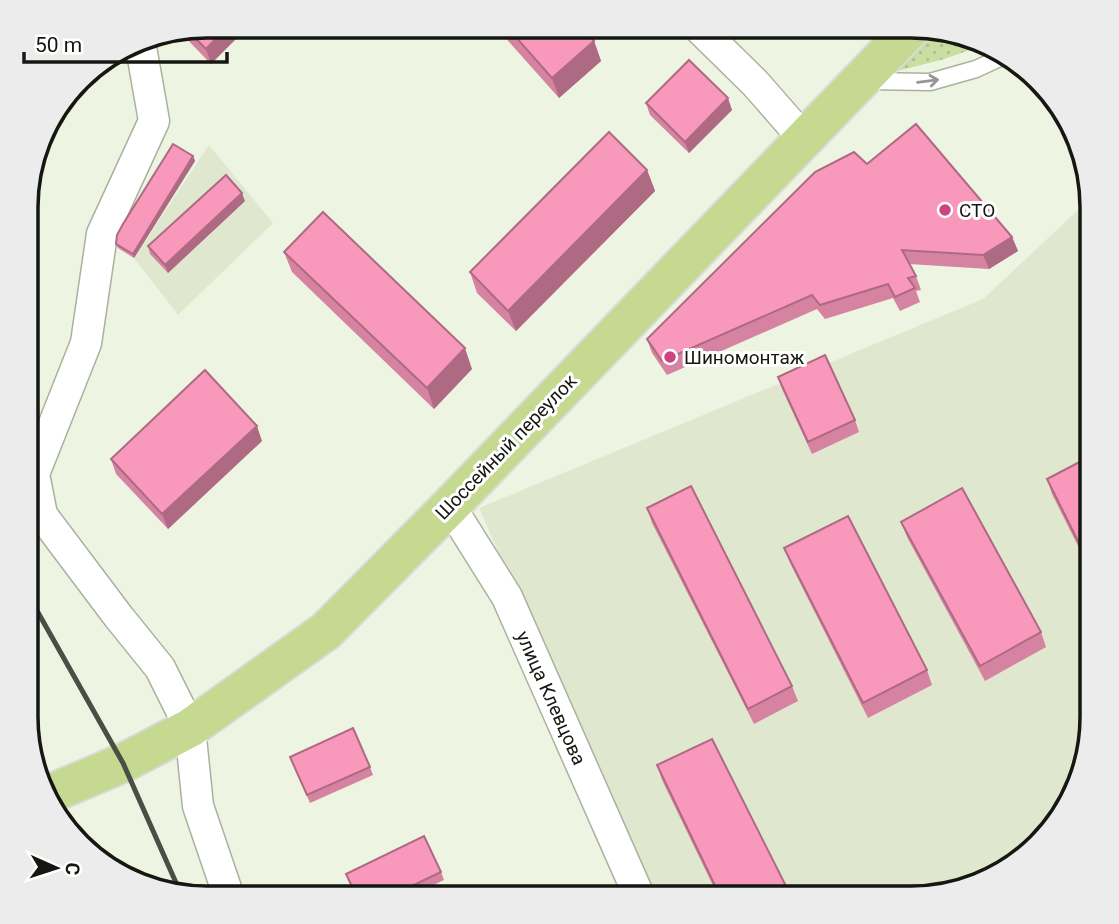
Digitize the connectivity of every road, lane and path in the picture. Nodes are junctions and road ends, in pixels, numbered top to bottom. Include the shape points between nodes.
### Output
1 (711, 39) edge
2 (900, 39) edge
3 (142, 52) edge
4 (994, 61) edge
5 (860, 80) junction
6 (804, 139) junction
7 (38, 463) edge
8 (39, 497) edge
9 (450, 506) junction
10 (190, 728) junction
11 (56, 791) edge
12 (634, 885) edge
13 (225, 886) edge

1 - 6 street
2 - 5 main road, Шоссейный переулок
3 - 7 street via 154,121 103,234 86,344
5 -> 4 lane via 930,82
5 - 6 main road, Шоссейный переулок
6 - 9 main road, Шоссейный переулок
8 - 10 street via 42,515 160,668
9 - 10 main road, Шоссейный переулок via 326,631
9 - 12 street, улица Клевцова via 507,597
10 - 11 main road, Шоссейный переулок
10 - 13 street via 198,806

